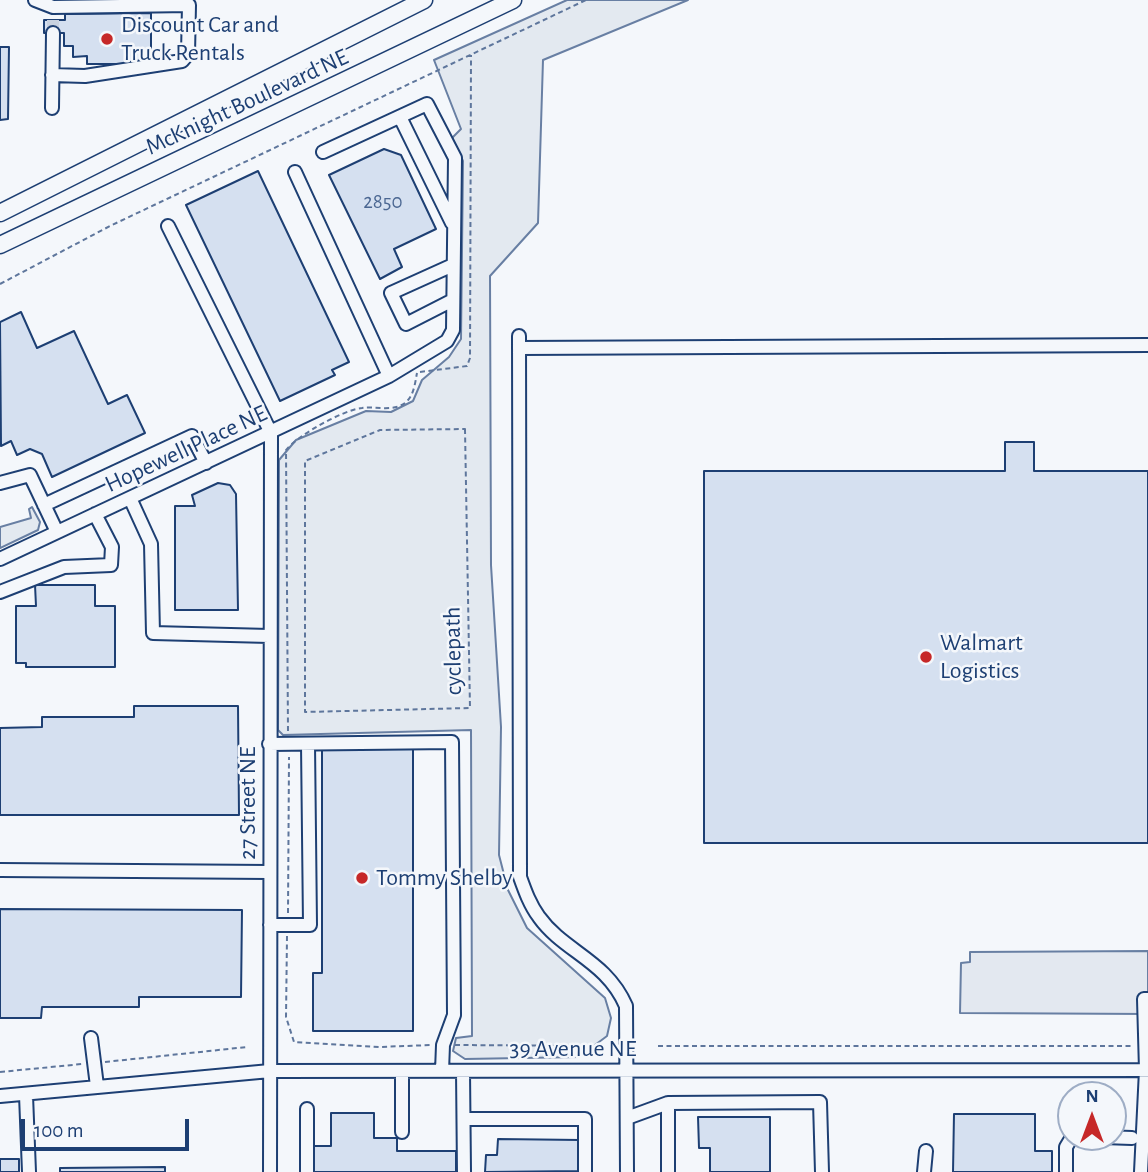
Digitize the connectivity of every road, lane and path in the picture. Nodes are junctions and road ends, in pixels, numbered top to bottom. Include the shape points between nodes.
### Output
1 (35, 0) edge
2 (424, 0) edge
3 (513, 0) edge
4 (586, 0) edge
5 (53, 20) junction
6 (52, 75) junction
7 (52, 108) dead end
8 (400, 117) junction
9 (323, 152) dead end
10 (295, 172) dead end
11 (0, 213) edge
12 (168, 226) dead end
13 (454, 227) junction
14 (0, 245) edge
15 (453, 265) junction
16 (0, 284) edge
17 (453, 300) junction
18 (1148, 345) edge
19 (417, 372) dead end
20 (389, 376) junction
21 (271, 433) junction
22 (305, 461) joint
23 (206, 463) junction
24 (0, 483) edge
25 (130, 498) junction
26 (44, 505) junction
27 (95, 514) junction
28 (57, 533) junction
29 (0, 559) edge
30 (0, 592) edge
31 (269, 636) junction
32 (269, 744) junction
33 (288, 744) junction
34 (308, 744) junction
35 (0, 870) edge
36 (269, 872) junction
37 (270, 925) junction
38 (288, 925) junction
39 (1148, 999) edge
40 (91, 1038) dead end
41 (294, 1042) dead end
42 (658, 1046) dead end
43 (1143, 1046) junction
44 (247, 1047) dead end
45 (96, 1063) junction
46 (627, 1069) junction
47 (1147, 1070) edge
48 (270, 1071) junction
49 (402, 1071) junction
50 (442, 1071) junction
51 (463, 1071) junction
52 (0, 1072) edge
53 (97, 1086) junction
54 (26, 1095) junction
55 (0, 1096) edge
56 (668, 1103) junction
57 (307, 1109) dead end
58 (627, 1118) junction
59 (464, 1119) junction
60 (402, 1132) dead end
61 (1127, 1138) edge
62 (1132, 1138) dead end
63 (926, 1151) dead end
64 (1066, 1151) edge
65 (29, 1172) edge
66 (270, 1172) edge
67 (307, 1172) edge
68 (464, 1172) edge
69 (585, 1172) edge
70 (627, 1172) edge
71 (668, 1172) edge
72 (822, 1172) edge
73 (924, 1172) edge
74 (1066, 1172) edge
75 (1140, 1172) edge

1 - 5 street
2 - 11 main road, McKnight Boulevard NE
3 - 14 main road, McKnight Boulevard NE
4 - 16 path
5 - 6 street
5 - 6 street via 190,5 188,54 182,61 85,76
6 - 7 street
8 - 9 street
8 - 13 street
8 - 13 street via 427,104 455,158
10 - 20 street
12 - 21 street
13 - 15 street
15 - 17 street
15 - 17 street via 391,293 406,324
17 - 20 street, Hopewell Place NE via 453,330 447,341
18 - 46 street via 519,342 520,877 540,919 619,989 626,1006
19 - 33 path via 405,403 393,408 360,408 304,434 286,450
20 - 21 street, Hopewell Place NE
21 - 23 street, Hopewell Place NE
21 - 31 street, 27 Street NE
22 - 22 path, cyclepath via 380,430 466,429 470,708 305,712
23 - 25 street, Hopewell Place NE
23 - 26 street via 192,436
24 - 26 street via 30,475
25 - 27 street, Hopewell Place NE
25 - 31 street via 151,544 153,633
26 - 28 street
27 - 28 street, Hopewell Place NE
27 - 30 street via 112,547 111,565 64,567
28 - 29 street, Hopewell Place NE
31 - 32 street, 27 Street NE
32 - 33 street
32 - 36 street, 27 Street NE
33 - 34 street
33 - 38 path
34 - 38 street via 310,925
34 - 50 street via 452,742 454,1016 443,1045
35 - 36 street
36 - 37 street, 27 Street NE
37 - 38 street
37 - 48 street, 27 Street NE
38 - 41 path via 286,1017
39 - 43 street via 1144,999
40 - 45 street
42 - 43 path
43 - 47 street
44 - 45 path
45 - 52 path
45 - 53 street
46 - 47 street, 39 Avenue NE
46 - 51 street, 39 Avenue NE
46 - 58 street
47 - 75 street
48 - 49 street, 39 Avenue NE
48 - 53 street, 39 Avenue NE
48 - 66 street, 27 Street NE
49 - 50 street, 39 Avenue NE
49 - 60 street
50 - 51 street, 39 Avenue NE
51 - 59 street
53 - 54 street, 39 Avenue NE
54 - 55 street, 39 Avenue NE
54 - 65 street
56 - 58 street
56 - 71 street
56 - 72 street via 820,1102
57 - 67 street
58 - 70 street
59 - 68 street
59 - 69 street via 585,1119
61 - 62 street
63 - 73 street
64 - 74 street

